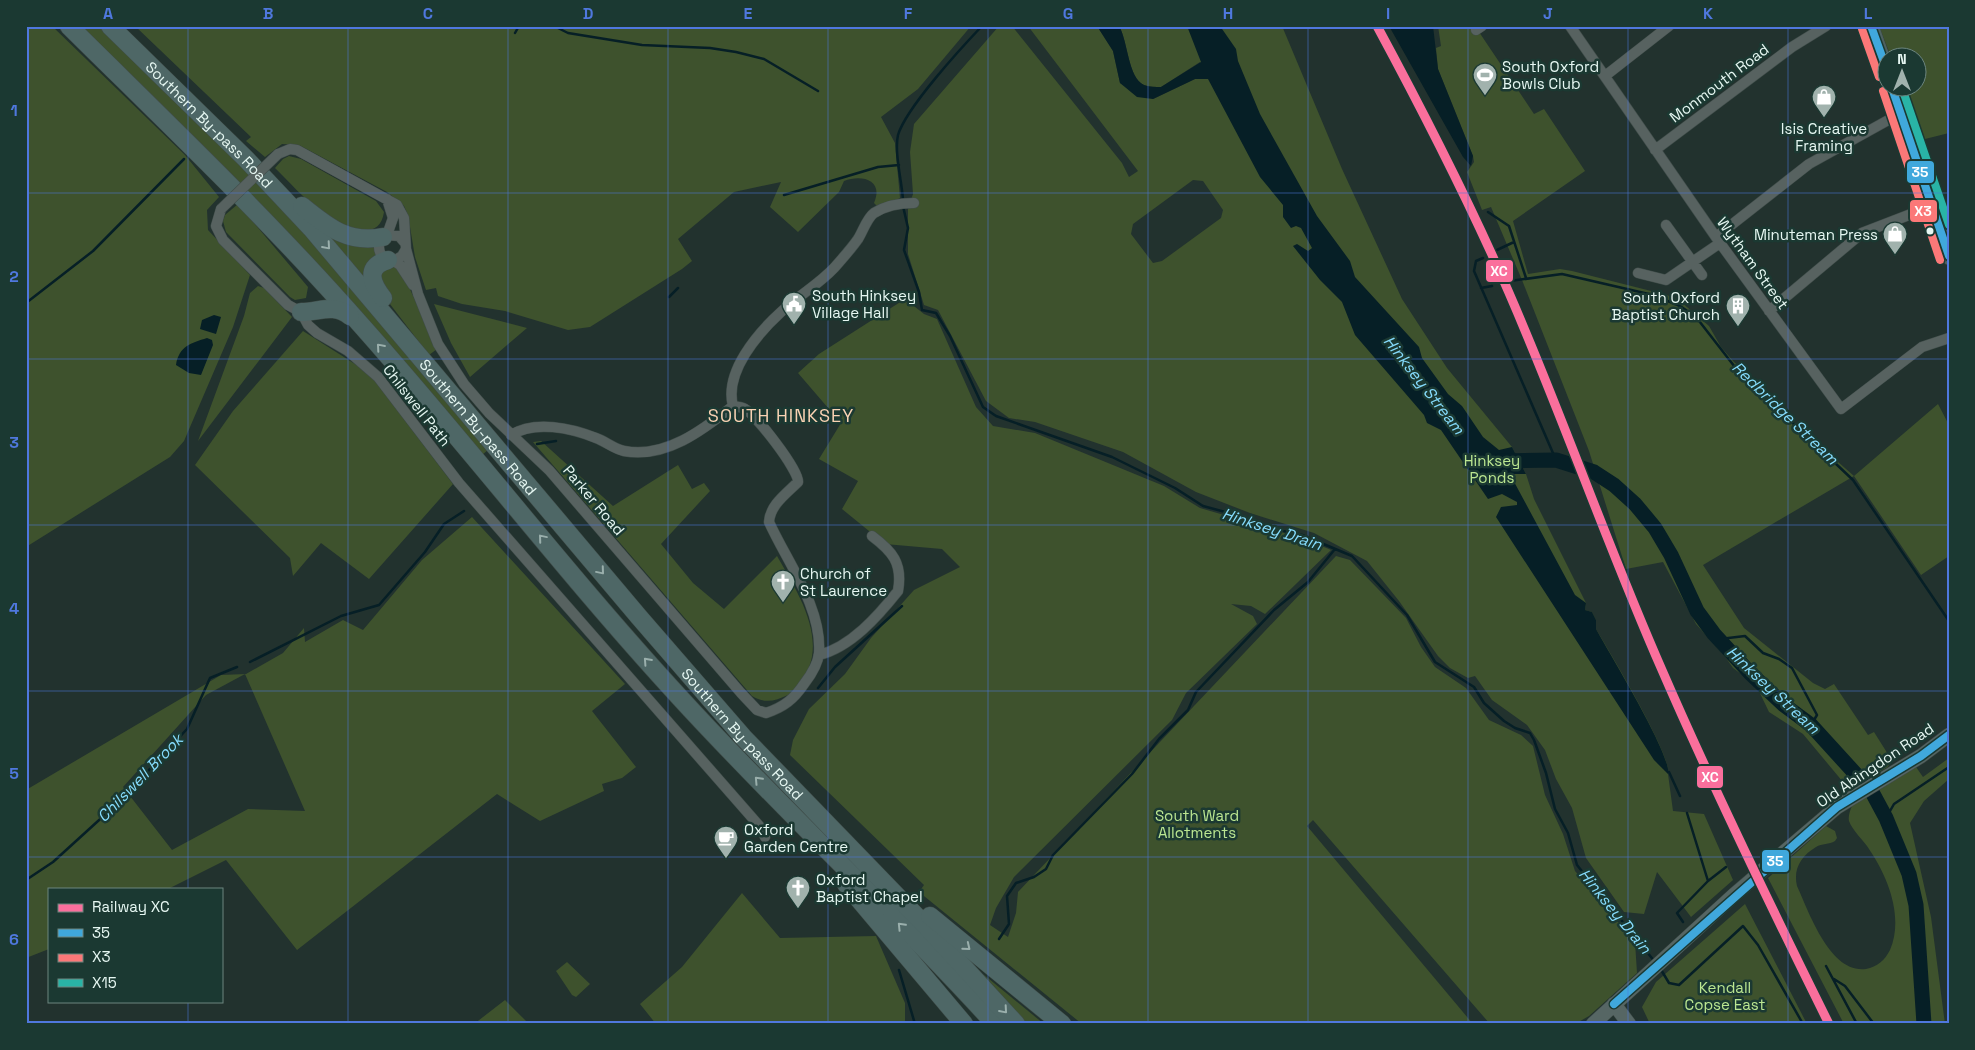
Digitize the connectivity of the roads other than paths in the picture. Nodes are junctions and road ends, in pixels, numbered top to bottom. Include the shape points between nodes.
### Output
1 (69, 26) edge
2 (110, 26) edge
3 (1570, 26) edge
4 (1669, 26) edge
5 (1826, 26) edge
6 (1870, 26) edge
7 (1878, 48) edge
8 (1605, 76) junction
9 (1896, 98) edge
10 (1901, 112) junction
11 (1655, 150) junction
12 (246, 159) junction
13 (387, 199) junction
14 (907, 204) dead end
15 (221, 209) joint
16 (1939, 211) edge
17 (1666, 225) dead end
18 (385, 236) junction
19 (1718, 240) junction
20 (405, 246) junction
21 (1949, 257) edge
22 (391, 260) junction
23 (1693, 262) junction
24 (310, 268) junction
25 (1638, 273) dead end
26 (1702, 275) dead end
27 (418, 294) junction
28 (1769, 311) junction
29 (301, 312) junction
30 (360, 324) junction
31 (1949, 338) edge
32 (412, 346) junction
33 (733, 406) junction
34 (511, 435) junction
35 (876, 539) dead end
36 (819, 654) junction
37 (1949, 735) edge
38 (792, 815) junction
39 (837, 836) junction
40 (765, 837) dead end
41 (1614, 1004) junction
42 (964, 1024) edge
43 (995, 1024) edge
44 (1016, 1024) edge
45 (1062, 1024) edge
46 (1593, 1024) edge
47 (1629, 1024) edge

1 - 24 highway, Southern By-pass Road via 235,189
2 - 12 highway, Southern By-pass Road
3 - 8 street, Wytham Street
4 - 8 street
5 - 11 street, Monmouth Road via 1792,47
6 - 7 main road
8 - 11 street, Wytham Street
9 - 10 main road
10 - 16 main road
10 - 19 street via 1809,164
11 - 19 street, Wytham Street
12 - 18 highway via 335,230 358,239
12 -> 32 highway, Southern By-pass Road via 311,228
13 - 15 street, Parker Road, bridge via 290,149 278,154
13 - 18 street via 393,218
13 - 20 street, Parker Road via 402,210
14 - 33 street via 886,207 872,214 858,239 832,269 762,331 734,377
15 - 29 street, Chilswell Path via 216,220 218,233 288,305
16 - 21 main road
16 - 28 street via 1862,233
17 - 23 street
18 - 20 street via 400,236
18 - 22 street via 379,244 379,252
19 - 23 street
19 - 28 street, Wytham Street
20 - 22 street via 402,256
20 - 27 street, Parker Road
22 - 27 street, Parker Road via 404,271
22 - 32 highway via 381,262 375,268 373,286 392,310
23 - 25 street via 1666,280
23 - 26 street
24 - 29 highway via 317,283 316,293
24 - 30 highway, Southern By-pass Road
27 - 34 street, Parker Road via 438,344 451,366
28 - 31 street, Wytham Street via 1841,409 1922,347
29 - 30 highway via 336,308
29 - 40 street, Chilswell Path via 317,333 348,350 378,377 459,483 762,829
38 -> 30 highway, Southern By-pass Road via 618,628
32 -> 39 highway, Southern By-pass Road via 687,674
33 - 34 street via 711,424 670,447 646,451 623,451 596,438 550,426
33 - 36 street via 746,409 792,464 798,477 798,482 779,500 769,522 812,610
34 - 36 street, Parker Road via 549,470 757,710 766,713 784,706 812,672
35 - 36 street via 891,550 897,566 898,591 846,643
37 - 41 street, Old Abingdon Road via 1921,756 1853,796 1818,824
38 - 42 highway via 823,858
43 -> 38 highway
39 -> 44 highway
39 -> 45 highway
41 - 46 street, Old Abingdon Road
41 - 47 street

